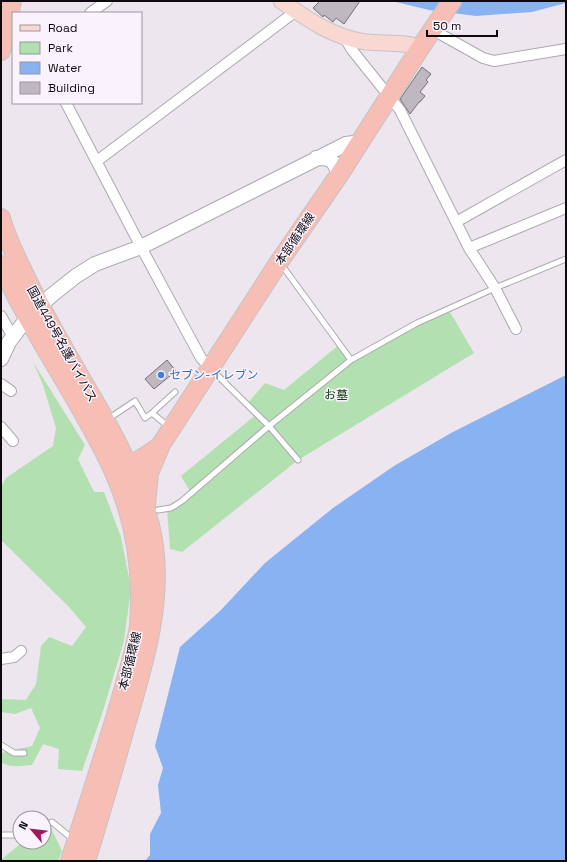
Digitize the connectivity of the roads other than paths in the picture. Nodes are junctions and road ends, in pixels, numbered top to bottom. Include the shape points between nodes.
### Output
1 (12, 1) edge
2 (107, 1) edge
3 (281, 1) edge
4 (452, 1) edge
5 (296, 11) junction
6 (91, 12) edge
7 (437, 24) junction
8 (345, 38) junction
9 (420, 48) junction
10 (566, 49) edge
11 (1, 51) edge
12 (390, 97) junction
13 (67, 104) edge
14 (361, 142) junction
15 (316, 158) junction
16 (566, 160) edge
17 (97, 161) junction
18 (339, 175) junction
19 (566, 208) edge
20 (1, 218) edge
21 (456, 222) junction
22 (141, 247) junction
23 (469, 248) junction
24 (566, 259) edge
25 (279, 262) junction
26 (1, 265) edge
27 (495, 288) junction
28 (34, 311) junction
29 (1, 316) edge
30 (516, 329) dead end
31 (13, 337) junction
32 (1, 359) edge
33 (352, 360) junction
34 (211, 369) junction
35 (1, 384) edge
36 (11, 391) dead end
37 (175, 392) dead end
38 (152, 413) junction
39 (105, 420) junction
40 (269, 426) junction
41 (1, 427) edge
42 (172, 429) junction
43 (13, 441) dead end
44 (160, 446) junction
45 (298, 460) dead end
46 (121, 469) junction
47 (152, 510) junction
48 (21, 651) dead end
49 (1, 658) edge
50 (1, 745) edge
51 (24, 753) dead end
52 (52, 822) edge
53 (1, 835) edge
54 (12, 835) edge
55 (85, 840) junction
56 (70, 861) edge
57 (86, 861) edge

1 - 11 highway
2 - 6 street
3 - 5 main road
4 - 7 highway, 本部循環線
5 - 8 main road
5 - 17 street
7 - 9 highway, 本部循環線
7 - 10 street via 478,55 494,61
8 - 9 main road via 365,42 413,44
8 - 12 street
9 - 12 highway, 本部循環線
12 - 14 highway, 本部循環線
12 - 21 street via 400,110
13 - 17 street
14 - 15 street via 346,144
14 - 18 highway, 本部循環線
15 - 18 street via 327,158 332,161
15 - 22 street
16 - 21 street
17 - 22 street
18 - 25 highway, 本部循環線
19 - 23 street
20 - 28 highway, 国道449号名護バイパス
21 - 23 street
22 - 28 street via 96,264 76,276
22 - 34 street via 201,358
23 - 27 street
24 - 27 lane
25 - 33 lane
25 - 34 highway, 本部循環線
26 - 28 highway, 国道449号名護バイパス via 20,304
27 - 30 street
27 - 33 lane via 417,323
28 - 31 street
28 - 39 highway, 国道449号名護バイパス
28 - 46 highway, 国道449号名護バイパス via 99,441
29 - 31 street
31 - 32 street
33 - 40 lane
34 - 40 lane
34 - 42 highway, 本部循環線
35 - 36 street
37 - 38 lane
38 - 39 lane via 145,418 135,401
38 - 42 lane
39 - 46 highway, 国道449号名護バイパス
40 - 45 lane
40 - 47 lane via 182,501 171,508
41 - 43 street
42 - 44 highway, 本部循環線
44 - 46 highway, 本部循環線
44 - 47 highway via 149,473
46 - 47 highway, 本部循環線
46 - 55 highway, 本部循環線 via 135,533 140,587 139,626
47 - 55 highway, 本部循環線 via 156,586 152,627 143,668
48 - 49 street via 14,657
50 - 51 lane via 14,753
52 - 55 lane via 69,836
53 - 54 lane
55 - 56 highway, 本部循環線
55 - 57 highway, 本部循環線

